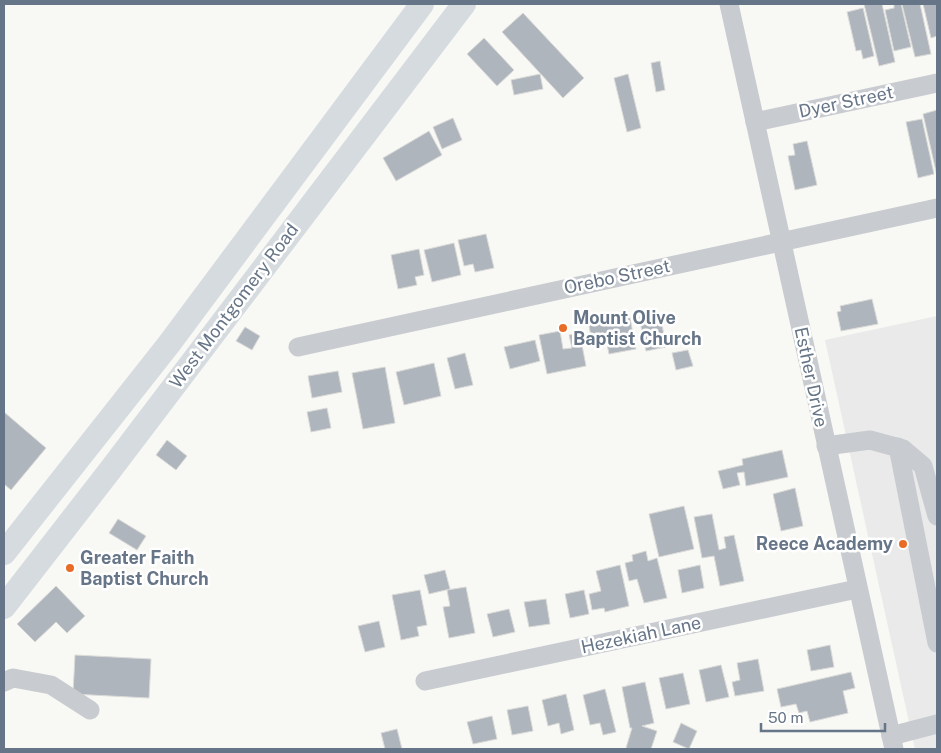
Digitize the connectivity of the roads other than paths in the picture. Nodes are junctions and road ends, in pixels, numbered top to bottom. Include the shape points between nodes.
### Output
1 (422, 4) edge
2 (464, 4) edge
3 (729, 4) edge
4 (937, 83) edge
5 (756, 122) junction
6 (274, 203) junction
7 (937, 208) edge
8 (298, 222) junction
9 (782, 241) junction
10 (169, 344) junction
11 (298, 347) dead end
12 (194, 359) junction
13 (826, 446) junction
14 (898, 447) junction
15 (86, 448) junction
16 (111, 469) junction
17 (937, 516) edge
18 (4, 553) edge
19 (858, 589) junction
20 (4, 607) edge
21 (937, 643) edge
22 (426, 681) dead end
23 (4, 682) edge
24 (90, 710) dead end
25 (937, 724) edge
26 (892, 743) edge

1 - 6 main road, West Montgomery Road
2 - 8 main road, West Montgomery Road
3 - 5 street, Esther Drive
4 - 5 street, Dyer Street
5 - 9 street, Esther Drive
6 - 8 main road
6 - 10 main road, West Montgomery Road
7 - 9 street, Orebo Street
8 - 12 main road, West Montgomery Road
9 - 11 street, Orebo Street
9 - 13 street, Esther Drive
10 - 12 main road
10 - 15 main road, West Montgomery Road
12 - 16 main road, West Montgomery Road
13 - 14 street via 870,440
13 - 19 street, Esther Drive
14 - 17 street via 923,466
14 - 21 street
15 - 16 main road
15 - 18 main road, West Montgomery Road
16 - 20 main road, West Montgomery Road
19 - 22 street, Hezekiah Lane
19 - 26 street, Esther Drive
23 - 24 street via 13,678 51,685
25 - 26 street

